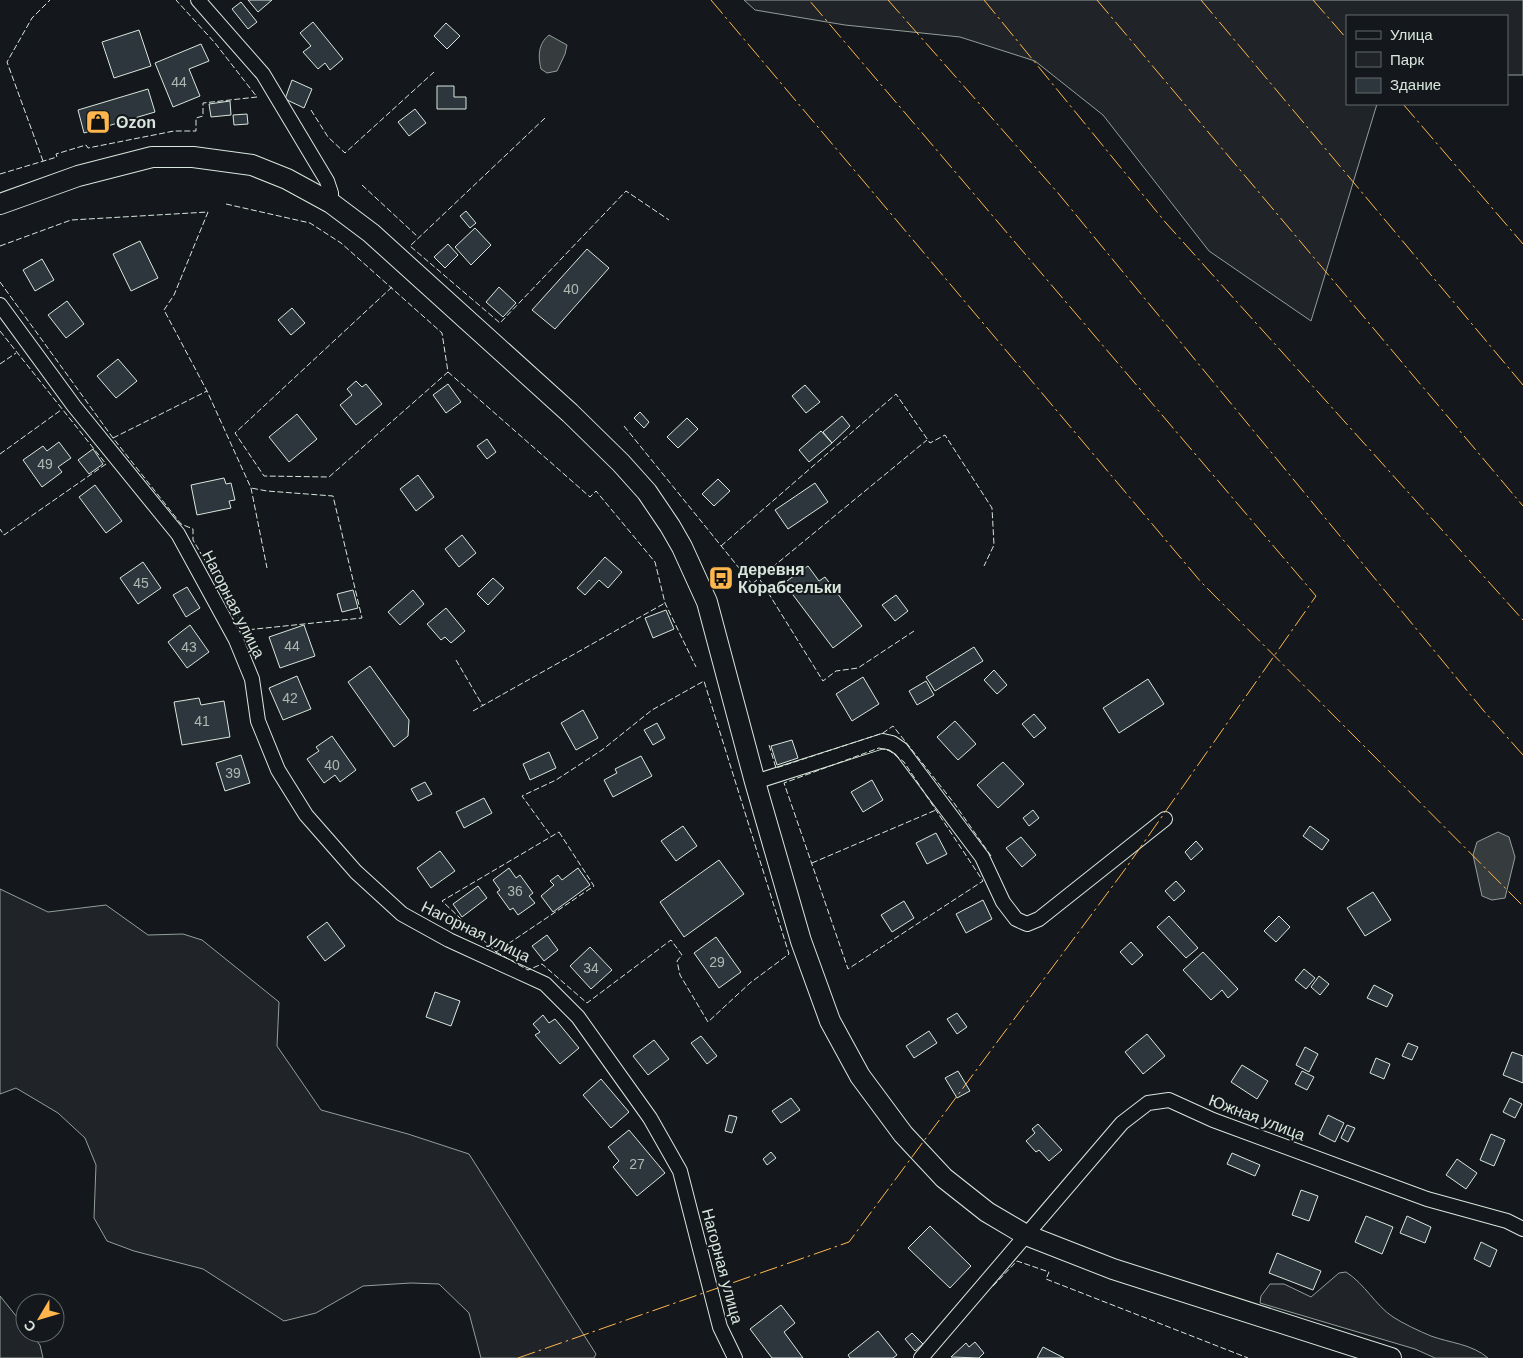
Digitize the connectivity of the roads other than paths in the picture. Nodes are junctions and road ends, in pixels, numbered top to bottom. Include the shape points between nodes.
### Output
1 (198, 0) edge
2 (331, 203) junction
3 (0, 204) edge
4 (0, 306) edge
5 (755, 782) junction
6 (1164, 819) dead end
7 (1523, 1229) edge
8 (1026, 1235) junction
9 (735, 1358) edge
10 (921, 1358) edge
11 (1391, 1358) edge

1 - 2 street via 263,74 326,181
2 - 3 main road via 287,179 252,165 225,160 152,157 78,176
2 - 5 main road via 371,233 570,413 647,492 682,547 707,602
4 - 9 street, Нагорная улица via 74,406 178,534 236,640 252,679 258,721 278,770 306,815 356,872 402,914 448,940 545,984 578,1017 650,1118 680,1171 720,1327
5 - 6 street via 883,741 892,743 901,749 982,857 1003,902 1016,919 1027,924 1040,919
5 - 8 main road via 801,941 830,1021 860,1076 903,1134 944,1178 987,1212
7 - 8 street, Южная улица via 1507,1221 1427,1199 1212,1120 1169,1100 1148,1103 1122,1123
8 - 10 street, Южная улица
8 - 11 main road via 1113,1269

